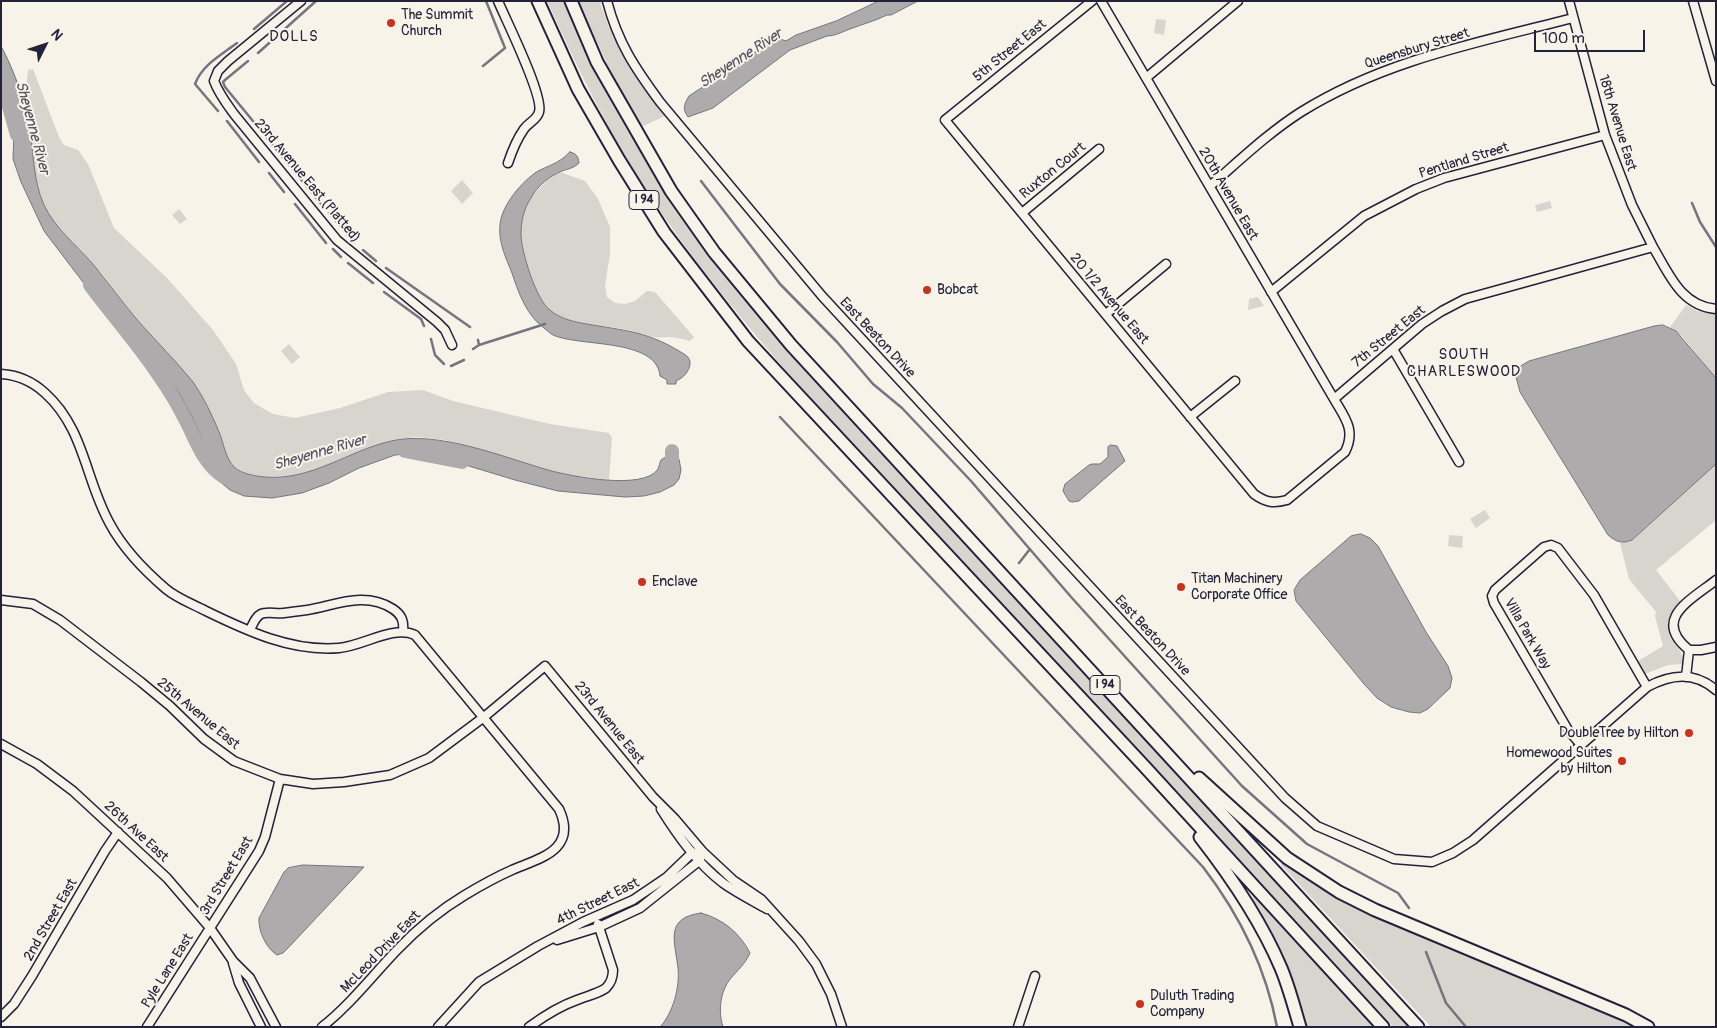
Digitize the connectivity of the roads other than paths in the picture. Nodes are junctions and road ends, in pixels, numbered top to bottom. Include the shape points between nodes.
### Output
1 (301, 1) edge
2 (498, 1) edge
3 (571, 1) edge
4 (607, 1) edge
5 (1092, 1) edge
6 (1101, 1) edge
7 (1238, 1) edge
8 (1569, 1) edge
9 (1693, 1) edge
10 (538, 3) edge
11 (1573, 18) junction
12 (1146, 78) junction
13 (1716, 81) edge
14 (945, 120) joint
15 (1606, 135) junction
16 (1099, 149) dead end
17 (508, 163) dead end
18 (1210, 186) junction
19 (1022, 213) junction
20 (1653, 247) junction
21 (1166, 264) dead end
22 (1271, 292) junction
23 (1716, 310) edge
24 (1106, 314) junction
25 (452, 345) dead end
26 (1393, 349) junction
27 (1, 374) edge
28 (1235, 381) dead end
29 (1334, 399) junction
30 (1190, 418) junction
31 (1459, 462) dead end
32 (1716, 580) edge
33 (1, 600) edge
34 (250, 630) junction
35 (403, 632) junction
36 (1716, 647) edge
37 (1689, 650) junction
38 (545, 666) joint
39 (1686, 677) junction
40 (1647, 687) junction
41 (1716, 690) edge
42 (484, 717) junction
43 (1147, 732) junction
44 (1, 744) edge
45 (1581, 745) junction
46 (1146, 767) junction
47 (280, 779) junction
48 (653, 797) junction
49 (118, 832) junction
50 (703, 852) junction
51 (692, 853) junction
52 (699, 861) junction
53 (775, 914) junction
54 (595, 917) junction
55 (210, 928) junction
56 (599, 928) junction
57 (538, 946) junction
58 (233, 961) junction
59 (1035, 976) dead end
60 (1, 1017) edge
61 (147, 1027) edge
62 (261, 1027) edge
63 (276, 1027) edge
64 (322, 1027) edge
65 (438, 1027) edge
66 (529, 1027) edge
67 (842, 1027) edge
68 (1018, 1027) edge
69 (1300, 1027) edge
70 (1383, 1027) edge
71 (1418, 1027) edge
72 (1648, 1027) edge

1 - 25 street, 23rd Avenue East (Platted) via 228,61 218,71 214,81 216,86 234,114 337,240 437,322
2 - 17 street via 540,107 537,117 521,134
3 - 43 highway, I 94 via 597,62 635,130 671,191 714,252 791,345
4 - 45 street, East Beaton Drive via 621,44 638,73 822,296 1285,798 1317,826 1394,859 1432,862 1453,854 1473,840
5 - 14 street, 5th Street East
6 - 12 street, 20th Avenue East
7 - 12 street
8 - 11 street, 18th Avenue East
9 - 13 street
10 - 46 highway, I 94 via 578,89 619,160 664,232 704,286 754,347
11 - 15 street, 18th Avenue East
11 - 18 street, Queensbury Street via 1433,55 1362,80 1294,117
12 - 18 street, 20th Avenue East
14 - 19 street, 20 1/2 Avenue East
15 - 20 street, 18th Avenue East via 1632,205
15 - 22 street, Pentland Street via 1444,178 1416,189 1364,216
16 - 19 street, Ruxton Court
18 - 22 street, 20th Avenue East
19 - 24 street, 20 1/2 Avenue East
20 - 23 street via 1681,293 1702,307
20 - 26 street, 7th Street East via 1465,299 1422,324
21 - 24 street
22 - 29 street, 20th Avenue East
24 - 30 street, 20 1/2 Avenue East
26 - 29 street, 7th Street East
26 - 31 street
27 - 34 street via 28,380 54,401 69,421 109,523 139,562 167,590 180,598
28 - 30 street
29 - 30 street, 20 1/2 Avenue East via 1350,432 1345,452 1287,500 1276,503 1264,501 1254,494
32 - 37 street via 1680,609 1673,620 1676,637
33 - 47 street, 25th Avenue East via 33,604 60,620 141,682 204,739 234,761
34 - 35 street via 297,646 322,649 355,645
34 - 35 street via 259,615 266,613 307,610 359,599 385,604 397,612 402,617
35 - 42 street, McLeod Drive East via 420,640
36 - 37 street
37 - 39 street
38 - 42 street, 25th Avenue East
38 - 48 street, 23rd Avenue East
39 - 40 street, East Beaton Drive via 1671,676
39 - 41 street, East Beaton Drive via 1700,680
40 - 45 street, East Beaton Drive
40 - 45 street, Villa Park Way via 1594,595 1558,548 1544,547 1492,596 1568,730
42 - 47 street, 25th Avenue East via 429,758 390,775 313,784
42 - 64 street, McLeod Drive East via 559,809 563,836 547,856 511,870 474,890 430,920
43 - 71 highway, I 94
43 - 72 highway via 1287,858 1339,892
44 - 49 street, 26th Ave East via 37,764
46 - 69 highway via 1247,903 1281,967
46 - 70 highway, I 94
47 - 55 street, 3rd Street East via 262,845
48 - 50 street, 23rd Avenue East
48 - 51 street, 23rd Avenue East
49 - 55 street, 26th Ave East via 167,878
49 - 60 street, 2nd Street East via 32,976 14,1004
50 - 51 street
50 - 52 street, 4th Street East
50 - 53 street, 23rd Avenue East
51 - 52 street, 23rd Avenue East
51 - 54 street, 4th Street East via 651,889
52 - 53 street, 23rd Avenue East via 724,883
52 - 56 street, 4th Street East via 640,908
53 - 67 street, 23rd Avenue East via 816,964
54 - 56 street
54 - 57 street, 4th Street East
55 - 58 street, 26th Ave East
55 - 61 street, Pyle Lane East
56 - 57 street, 4th Street East
56 - 66 street via 613,970 609,985 547,1014
57 - 65 street, 4th Street East via 479,982
58 - 62 street via 239,983
58 - 63 street via 250,978
59 - 68 street

